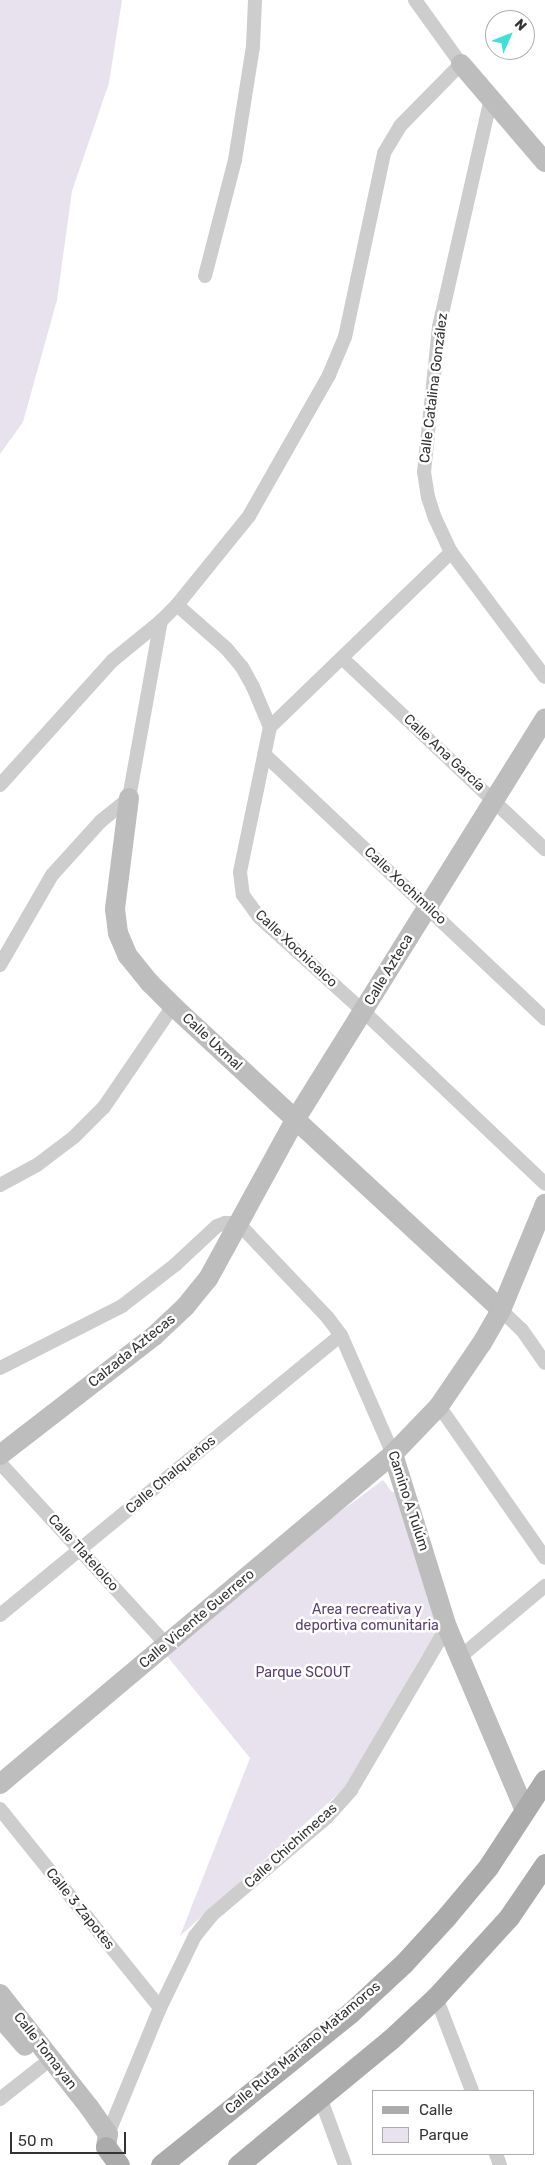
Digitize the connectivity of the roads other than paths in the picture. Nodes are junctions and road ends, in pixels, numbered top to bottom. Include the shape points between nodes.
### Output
1 (255, 0) edge
2 (415, 0) edge
3 (461, 64) junction
4 (491, 98) junction
5 (545, 162) edge
6 (205, 276) dead end
7 (451, 552) junction
8 (177, 605) junction
9 (161, 621) junction
10 (342, 658) junction
11 (545, 677) edge
12 (545, 720) edge
13 (270, 727) junction
14 (264, 754) junction
15 (0, 785) edge
16 (129, 798) junction
17 (494, 801) junction
18 (545, 849) edge
19 (427, 906) junction
20 (0, 965) edge
21 (173, 1006) junction
22 (363, 1011) junction
23 (545, 1019) edge
24 (295, 1120) junction
25 (545, 1184) edge
26 (0, 1185) edge
27 (545, 1204) edge
28 (238, 1223) junction
29 (501, 1310) junction
30 (341, 1335) junction
31 (545, 1363) edge
32 (0, 1368) edge
33 (439, 1406) junction
34 (393, 1454) junction
35 (0, 1455) edge
36 (0, 1462) edge
37 (80, 1550) junction
38 (545, 1558) edge
39 (545, 1586) edge
40 (0, 1615) edge
41 (448, 1627) junction
42 (166, 1644) junction
43 (460, 1657) junction
44 (545, 1780) edge
45 (0, 1784) edge
46 (0, 1810) edge
47 (525, 1811) junction
48 (544, 1871) edge
49 (0, 1994) edge
50 (436, 1997) junction
51 (160, 2008) junction
52 (0, 2017) edge
53 (42, 2066) junction
54 (472, 2090) edge
55 (320, 2097) junction
56 (0, 2100) edge
57 (89, 2108) junction
58 (105, 2149) edge
59 (119, 2165) edge
60 (161, 2165) edge
61 (238, 2165) edge
62 (345, 2165) edge

1 - 6 street via 253,46 234,160
2 - 3 street
3 - 4 street
3 - 8 street via 400,126 384,153 345,337 329,375 249,516
4 - 5 street
4 - 7 street, Calle Catalina González via 439,327 426,443 424,472 428,498
7 - 10 street
7 - 11 street, Calle Catalina González
8 - 9 street
8 - 13 street via 226,648 242,667
9 - 15 street via 112,661
9 - 16 street, Calle Uxmal
10 - 13 street
10 - 17 street, Calle Ana García
12 - 17 street, Calle Azteca
13 - 14 street, Calle Xochicalco
14 - 19 street, Calle Xochimilco
14 - 22 street, Calle Xochicalco via 240,872 243,895 259,917
16 - 20 street via 101,821 52,875
16 - 21 street, Calle Uxmal via 115,909 118,933 128,956
17 - 18 street, Calle Ana García
17 - 19 street, Calle Azteca
19 - 22 street, Calle Azteca
19 - 23 street, Calle Xochimilco
21 - 24 street, Calle Uxmal
21 - 26 street via 104,1107 74,1137 37,1165
22 - 24 street, Calle Azteca
22 - 25 street, Calle Xochicalco
24 - 28 street, Calle Azteca
24 - 29 street, Calle Uxmal
27 - 29 street, Calle Vicente Guerrero
28 - 30 street, Camino A Tulúm
28 - 32 street via 217,1226 175,1265 122,1306
28 - 35 street, Calzada Aztecas via 208,1279 185,1307 154,1336
29 - 31 street, Calle Uxmal via 522,1330
29 - 33 street, Calle Vicente Guerrero
30 - 34 street, Camino A Tulúm
30 - 37 street, Calle Chalqueños
33 - 34 street, Calle Vicente Guerrero
33 - 38 street
34 - 41 street, Camino A Tulúm
34 - 42 street, Calle Vicente Guerrero
36 - 37 street, Calle Tlatelolco
37 - 40 street, Calle Chalqueños
37 - 42 street, Calle Tlatelolco
39 - 43 street
41 - 43 street, Camino A Tulúm
41 - 51 street, Calle Chichimecas via 351,1790 327,1817 212,1915 195,1936
42 - 45 street, Calle Vicente Guerrero
43 - 47 street, Camino A Tulúm
44 - 47 main road, Calle Ruta Mariano Matamoros
46 - 51 street, Calle 3 Zapotes
47 - 60 main road, Calle Ruta Mariano Matamoros via 488,1868 404,1963 350,2012
48 - 50 main road via 509,1917
49 - 57 street, Calle Tomayan
50 - 54 street
50 - 55 main road
51 - 58 street, Calle Chichimecas
52 - 53 street, Calle Tomayan
53 - 56 street
53 - 57 street, Calle Tomayan via 70,2095
55 - 61 main road
55 - 62 street
57 - 58 street, Calle Tomayan
58 - 59 main road

